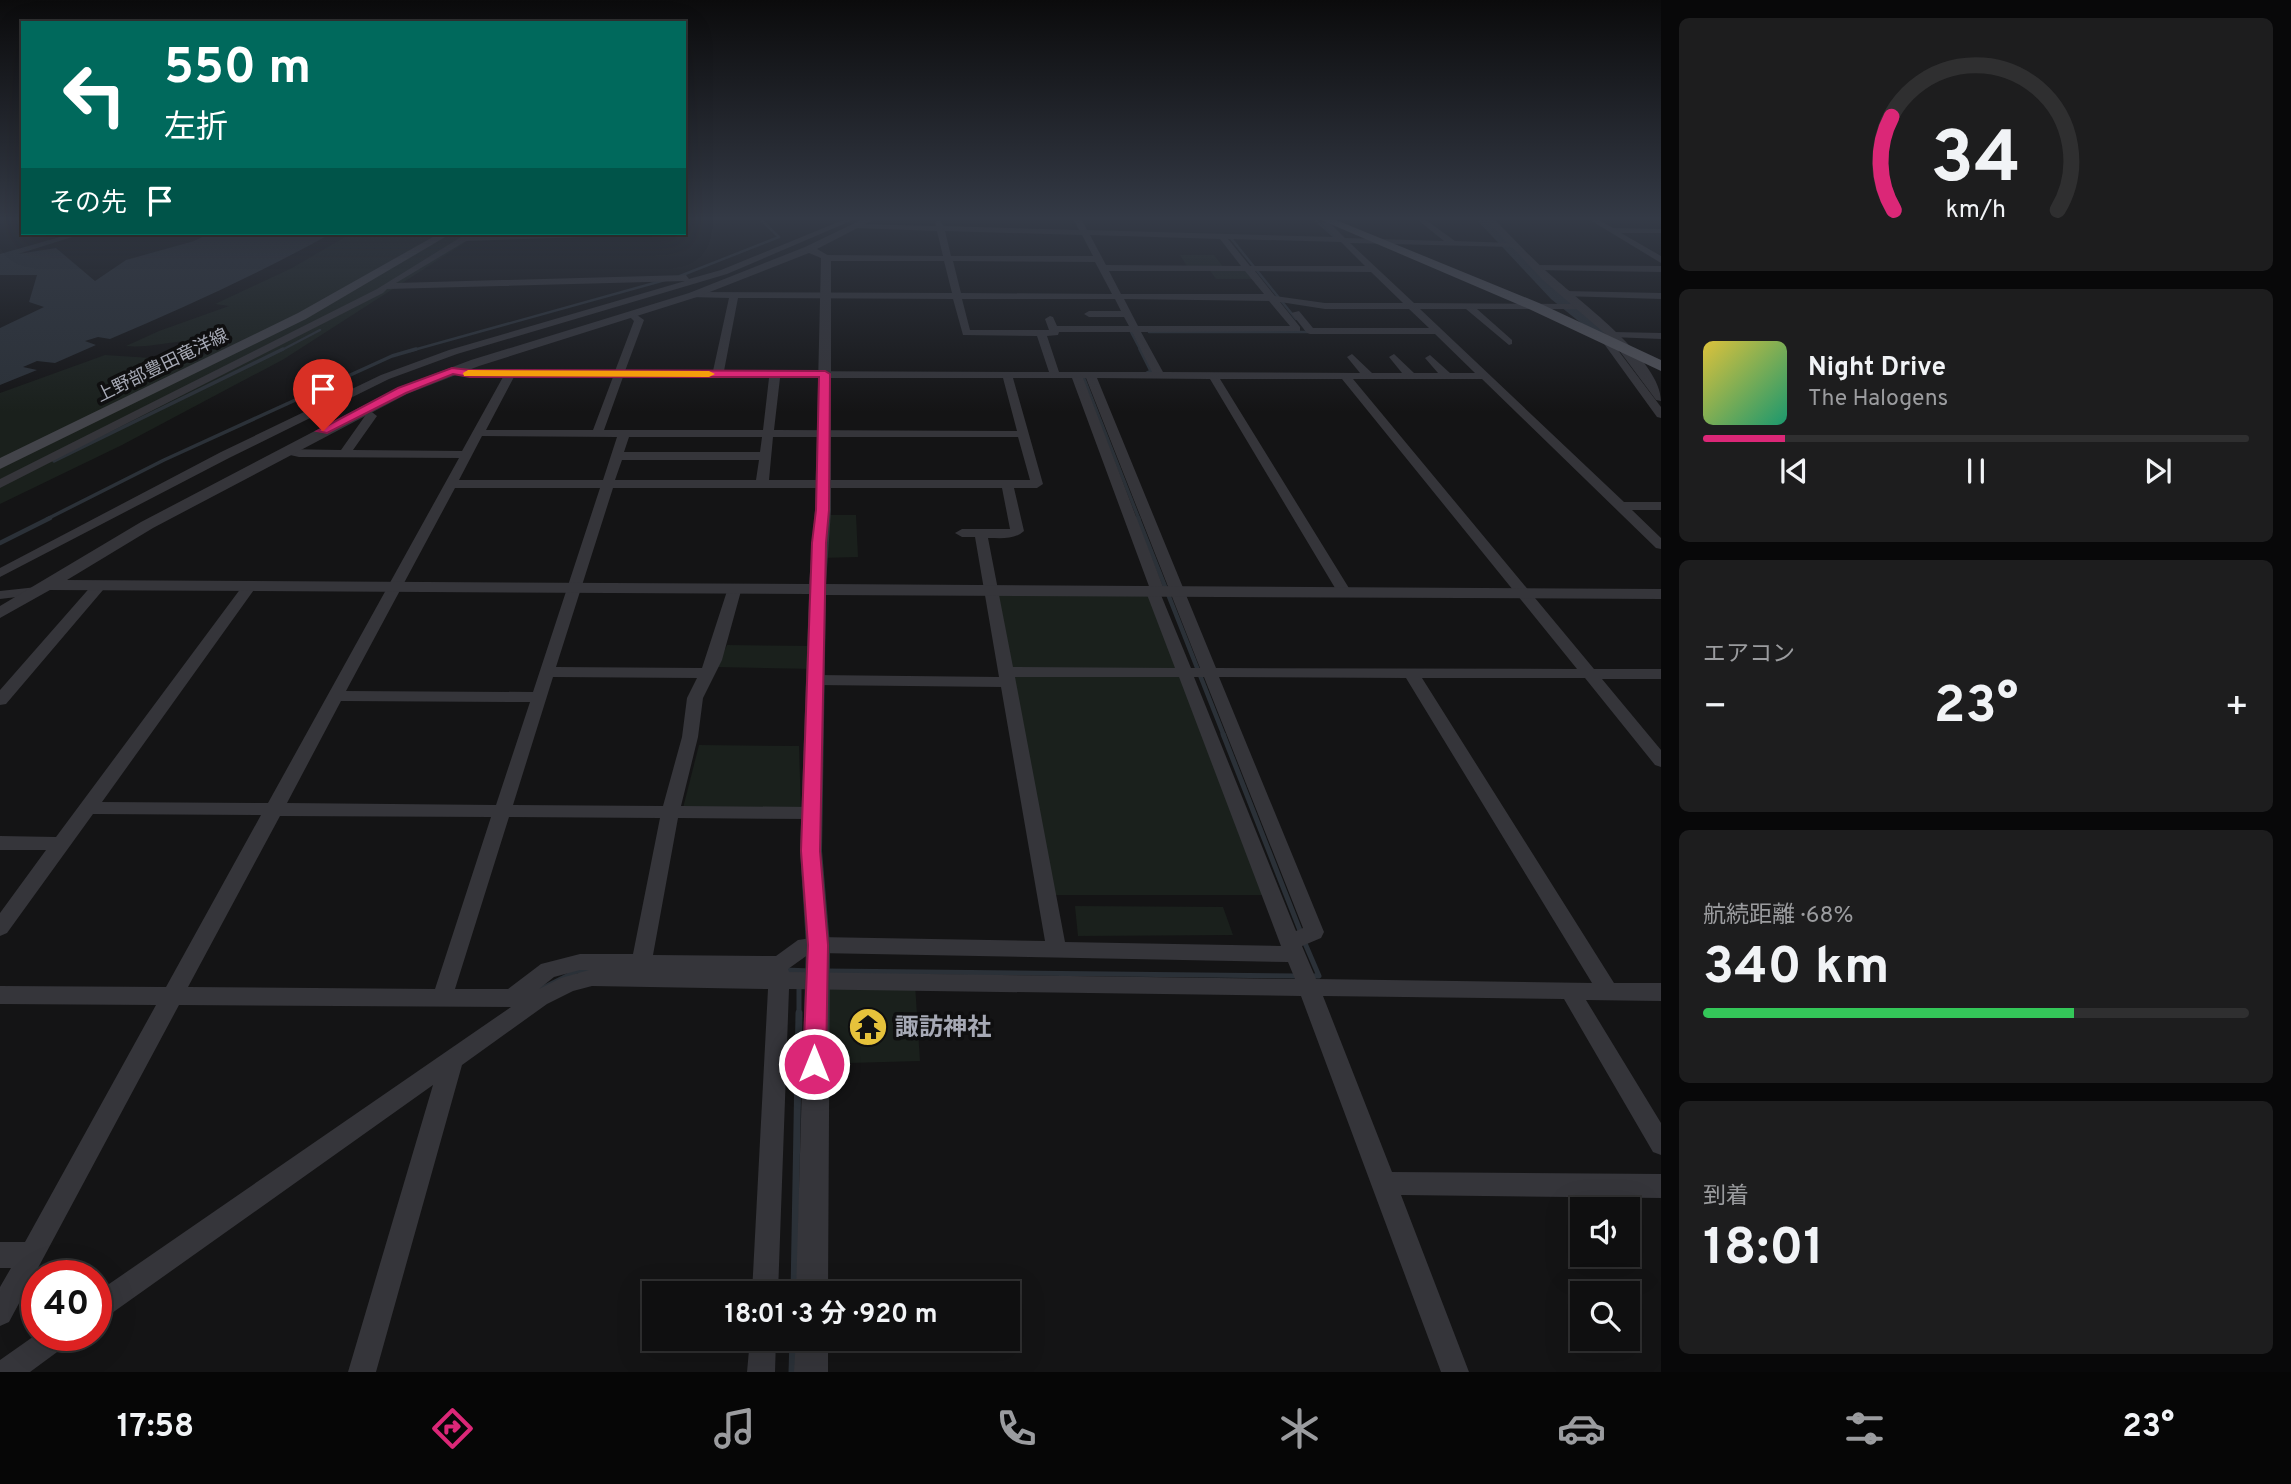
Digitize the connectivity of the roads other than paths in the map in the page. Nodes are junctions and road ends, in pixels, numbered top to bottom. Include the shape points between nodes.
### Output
1 (358, 284) edge
2 (388, 284) edge
3 (493, 284) edge
4 (676, 284) edge
5 (721, 284) edge
6 (826, 284) edge
7 (955, 284) edge
8 (1112, 284) edge
9 (1261, 284) edge
10 (1388, 284) edge
11 (1481, 284) edge
12 (1554, 284) edge
13 (383, 287) junction
14 (1565, 294) junction
15 (693, 295) junction
16 (734, 295) junction
17 (957, 295) junction
18 (826, 296) junction
19 (1118, 296) junction
20 (1661, 296) edge
21 (1271, 297) junction
22 (1286, 301) junction
23 (1411, 306) junction
24 (1468, 306) junction
25 (1534, 306) junction
26 (1579, 306) junction
27 (1089, 314) dead end
28 (1127, 314) junction
29 (633, 315) junction
30 (302, 316) junction
31 (1136, 330) junction
32 (1438, 331) junction
33 (1041, 333) junction
34 (1661, 336) edge
35 (1609, 337) junction
36 (1509, 342) dead end
37 (1625, 349) junction
38 (1352, 357) dead end
39 (1394, 357) dead end
40 (1430, 358) dead end
41 (1299, 360) dead end
42 (1661, 369) edge
43 (452, 371) junction
44 (1642, 371) junction
45 (511, 373) junction
46 (620, 373) junction
47 (718, 374) junction
48 (775, 374) junction
49 (825, 374) junction
50 (1007, 375) junction
51 (1055, 375) junction
52 (1076, 375) junction
53 (1090, 375) junction
54 (1159, 375) junction
55 (1213, 375) junction
56 (1311, 375) junction
57 (1344, 375) junction
58 (1368, 375) junction
59 (1410, 376) junction
60 (1447, 376) junction
61 (1485, 376) junction
62 (1661, 397) edge
63 (365, 409) junction
64 (1661, 415) edge
65 (478, 433) junction
66 (597, 434) junction
67 (624, 434) junction
68 (767, 434) junction
69 (823, 434) junction
70 (1024, 434) junction
71 (285, 451) junction
72 (344, 454) junction
73 (467, 455) junction
74 (618, 456) junction
75 (765, 456) junction
76 (0, 464) edge
77 (0, 484) edge
78 (450, 484) junction
79 (610, 484) junction
80 (762, 484) junction
81 (822, 484) junction
82 (1007, 484) junction
83 (1621, 506) junction
84 (1661, 506) edge
85 (962, 533) dead end
86 (981, 533) junction
87 (1661, 544) edge
88 (0, 573) edge
89 (98, 587) junction
90 (249, 587) junction
91 (42, 588) junction
92 (394, 588) junction
93 (575, 590) junction
94 (734, 591) junction
95 (819, 591) junction
96 (992, 592) junction
97 (1156, 592) junction
98 (1177, 592) junction
99 (1345, 593) junction
100 (1524, 594) junction
101 (1661, 594) edge
102 (0, 595) edge
103 (0, 613) edge
104 (548, 672) junction
105 (708, 673) junction
106 (1198, 673) junction
107 (1411, 673) junction
108 (1590, 674) junction
109 (1661, 674) edge
110 (1008, 677) junction
111 (816, 680) junction
112 (2, 695) edge
113 (335, 696) junction
114 (540, 697) junction
115 (1661, 761) edge
116 (88, 808) junction
117 (273, 810) junction
118 (503, 810) junction
119 (670, 812) junction
120 (812, 813) junction
121 (0, 843) edge
122 (62, 844) junction
123 (0, 928) edge
124 (1292, 948) junction
125 (1056, 949) junction
126 (642, 961) junction
127 (816, 968) junction
128 (781, 974) junction
129 (1308, 988) junction
130 (1570, 991) junction
131 (1608, 991) junction
132 (1661, 992) edge
133 (0, 995) edge
134 (172, 996) junction
135 (442, 998) junction
136 (524, 998) junction
137 (453, 1060) junction
138 (1661, 1144) edge
139 (1384, 1183) junction
140 (1661, 1186) edge
141 (0, 1255) edge
142 (30, 1255) junction
143 (766, 1281) edge
144 (812, 1281) edge
145 (112, 1298) edge
146 (0, 1312) edge
147 (37, 1351) edge
148 (762, 1351) edge
149 (811, 1351) edge
150 (7, 1372) edge
151 (362, 1372) edge
152 (761, 1372) edge
153 (811, 1372) edge
154 (1455, 1372) edge

1 - 30 main road, 上野部豊田竜洋線
2 - 13 street
3 - 13 street
4 - 88 street via 385,377
5 - 15 street
6 - 18 street
7 - 17 street
8 - 19 street
9 - 21 street
10 - 23 street
11 - 25 main road
12 - 14 street
13 - 30 street
13 - 77 street
14 - 20 street
14 - 26 street
15 - 16 street
15 - 29 street
16 - 18 street
16 - 47 street
17 - 18 street
17 - 19 street
17 - 33 street via 966,332
18 - 49 street
19 - 21 street
19 - 28 street
21 - 22 street
21 - 31 street via 1297,330
22 - 23 street
22 - 32 street via 1310,331
23 - 24 street
23 - 32 street
24 - 25 street
24 - 36 street
25 - 26 street
25 - 35 main road
26 - 35 street
27 - 28 street
28 - 31 street
29 - 43 street
29 - 46 street via 639,320
30 - 76 main road, 上野部豊田竜洋線
31 - 33 street via 1052,324 1055,333
31 - 54 street
32 - 61 street
33 - 51 street
34 - 35 street
35 - 37 main road
35 - 64 street
37 - 42 main road
37 - 44 street
38 - 58 street
39 - 59 street
40 - 60 street
41 - 56 street
42 - 44 street
43 - 45 street
43 - 63 street
44 - 62 street
45 - 46 street
45 - 65 street
46 - 47 street
46 - 66 street
47 - 48 street
48 - 49 street
48 - 68 street
49 - 50 street
49 - 69 street
50 - 51 street
50 - 70 street
51 - 52 street
52 - 53 street
52 - 97 street
53 - 54 street
53 - 98 street
54 - 55 street
55 - 56 street via 1280,371
55 - 99 street
56 - 57 street
57 - 58 street
57 - 100 street
58 - 59 street
59 - 60 street
60 - 61 street
61 - 83 street
63 - 71 street
63 - 72 street via 371,416
65 - 66 street
65 - 73 street
66 - 67 street
67 - 68 street
67 - 74 street
68 - 69 street
68 - 75 street
69 - 70 street
69 - 81 street
70 - 82 street via 1037,484
71 - 72 street
71 - 91 street
72 - 73 street
73 - 78 street
74 - 75 street
74 - 79 street
75 - 80 street
78 - 79 street
78 - 92 street
79 - 80 street
79 - 93 street
80 - 81 street
81 - 82 street
81 - 95 street
82 - 86 street via 1017,531
83 - 84 street
83 - 87 street
85 - 86 street
86 - 96 street
89 - 90 street
89 - 91 street
89 - 112 street
90 - 92 street
90 - 116 street
91 - 102 street
91 - 103 street
92 - 93 street
92 - 113 street
93 - 94 street
93 - 104 street
94 - 95 street
94 - 105 street
95 - 96 street
95 - 111 street
96 - 97 street
96 - 110 street
97 - 98 street
97 - 106 street
98 - 99 street
98 - 106 street
99 - 100 street
100 - 101 street
100 - 108 street
104 - 105 street
104 - 114 street
105 - 119 street via 695,698
106 - 107 street
106 - 110 street
106 - 124 street
107 - 108 street
107 - 131 street
108 - 109 street
108 - 115 street
110 - 111 street
110 - 125 street
111 - 120 street
113 - 114 street
113 - 117 street
114 - 118 street
116 - 117 street
116 - 122 street
117 - 118 street
117 - 134 street
118 - 119 street
118 - 135 street
119 - 120 street
119 - 126 street
120 - 127 street
121 - 122 street
122 - 123 street
124 - 125 street
124 - 129 street
125 - 127 street
126 - 128 street
126 - 136 street via 580,962 548,970
127 - 128 street
127 - 128 street via 805,946
127 - 129 street
127 - 144 street
128 - 136 street via 592,978
128 - 143 street
129 - 130 street
129 - 139 street
130 - 131 street
130 - 138 street
131 - 132 street
133 - 134 street
134 - 135 street
134 - 142 street
135 - 136 street
136 - 137 street
137 - 145 street
137 - 151 street
139 - 140 street
139 - 154 street
141 - 142 street
142 - 146 street
147 - 150 street
148 - 152 street
149 - 153 street

